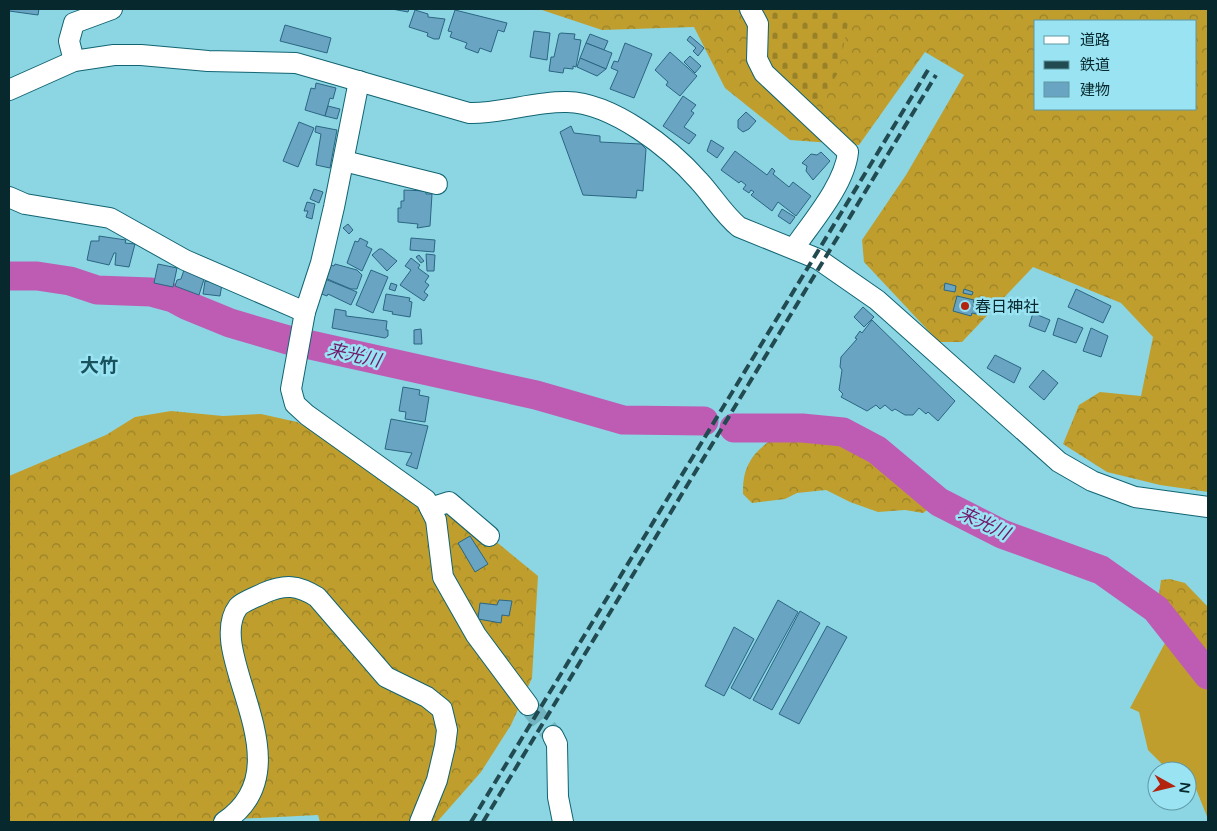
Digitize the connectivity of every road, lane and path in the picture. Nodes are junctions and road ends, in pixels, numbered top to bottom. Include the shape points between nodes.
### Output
1 (112, 9) edge
2 (750, 9) edge
3 (74, 61) junction
4 (359, 81) junction
5 (9, 90) edge
6 (344, 161) junction
7 (437, 184) dead end
8 (9, 198) edge
9 (794, 248) junction
10 (304, 318) junction
11 (1208, 507) edge
12 (430, 508) junction
13 (489, 536) dead end
14 (528, 705) tunnel mouth
15 (553, 736) tunnel mouth
16 (224, 822) edge
17 (420, 822) edge
18 (563, 822) edge

1 - 3 street via 74,23 69,41
2 - 9 street via 758,24 757,59 764,73 848,152 843,171 829,196
3 - 4 street via 141,55 208,61 296,63
3 - 5 street
4 - 6 street
4 - 9 street via 469,112 486,113 569,102 597,110 640,129 698,179 740,227
6 - 7 street
6 - 10 street via 321,263
8 - 10 street via 25,204 110,218 185,260
9 - 11 street via 818,259 877,300 1059,462 1092,481 1135,497
10 - 12 street via 291,389 295,404 401,480 426,500
12 - 13 street via 449,502
12 - 14 street via 436,520 443,577 476,635
15 - 18 street via 558,744 558,797
16 - 17 street via 235,815 250,793 257,770 257,738 230,638 231,620 239,606 289,585 303,588 317,597 386,677 421,694 442,709 447,730 445,746

